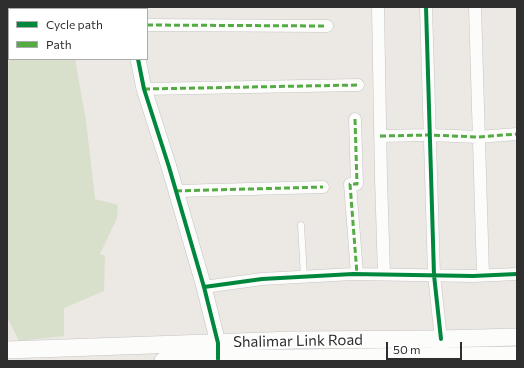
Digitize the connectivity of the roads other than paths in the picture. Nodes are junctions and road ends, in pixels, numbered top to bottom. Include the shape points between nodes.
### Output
1 (378, 7) edge
2 (426, 7) edge
3 (475, 7) edge
4 (148, 25) edge
5 (327, 26) dead end
6 (138, 60) edge
7 (358, 85) dead end
8 (144, 88) junction
9 (355, 119) dead end
10 (517, 134) edge
11 (430, 135) junction
12 (380, 136) junction
13 (478, 137) junction
14 (323, 187) dead end
15 (176, 191) junction
16 (301, 225) dead end
17 (357, 274) junction
18 (384, 274) junction
19 (517, 274) edge
20 (434, 275) junction
21 (483, 275) junction
22 (304, 277) junction
23 (204, 287) junction
24 (517, 337) edge
25 (441, 340) junction
26 (7, 350) edge
27 (218, 351) junction
28 (517, 355) edge
29 (492, 359) edge
30 (296, 360) edge
31 (163, 361) edge

1 - 12 street
2 - 11 street
3 - 13 street
4 - 5 street
6 - 8 street
7 - 8 street
8 - 15 street
9 - 17 street via 357,184 350,184
10 - 13 street
11 - 12 street
11 - 13 street
11 - 20 street
12 - 18 street
13 - 21 street
14 - 15 street
15 - 23 street
16 - 22 lane
17 - 18 street
17 - 22 street
18 - 20 street
19 - 21 street
20 - 21 street
20 - 25 street
22 - 23 street via 262,279
23 - 27 street
24 - 25 main road, Shalimar Link Road
25 - 27 main road, Shalimar Link Road via 295,340
26 - 27 main road, Shalimar Link Road
27 - 30 main road, Shalimar Link Road
27 - 31 main road, Shalimar Link Road
28 - 29 main road, Shalimar Link Road
29 - 30 main road, Shalimar Link Road

